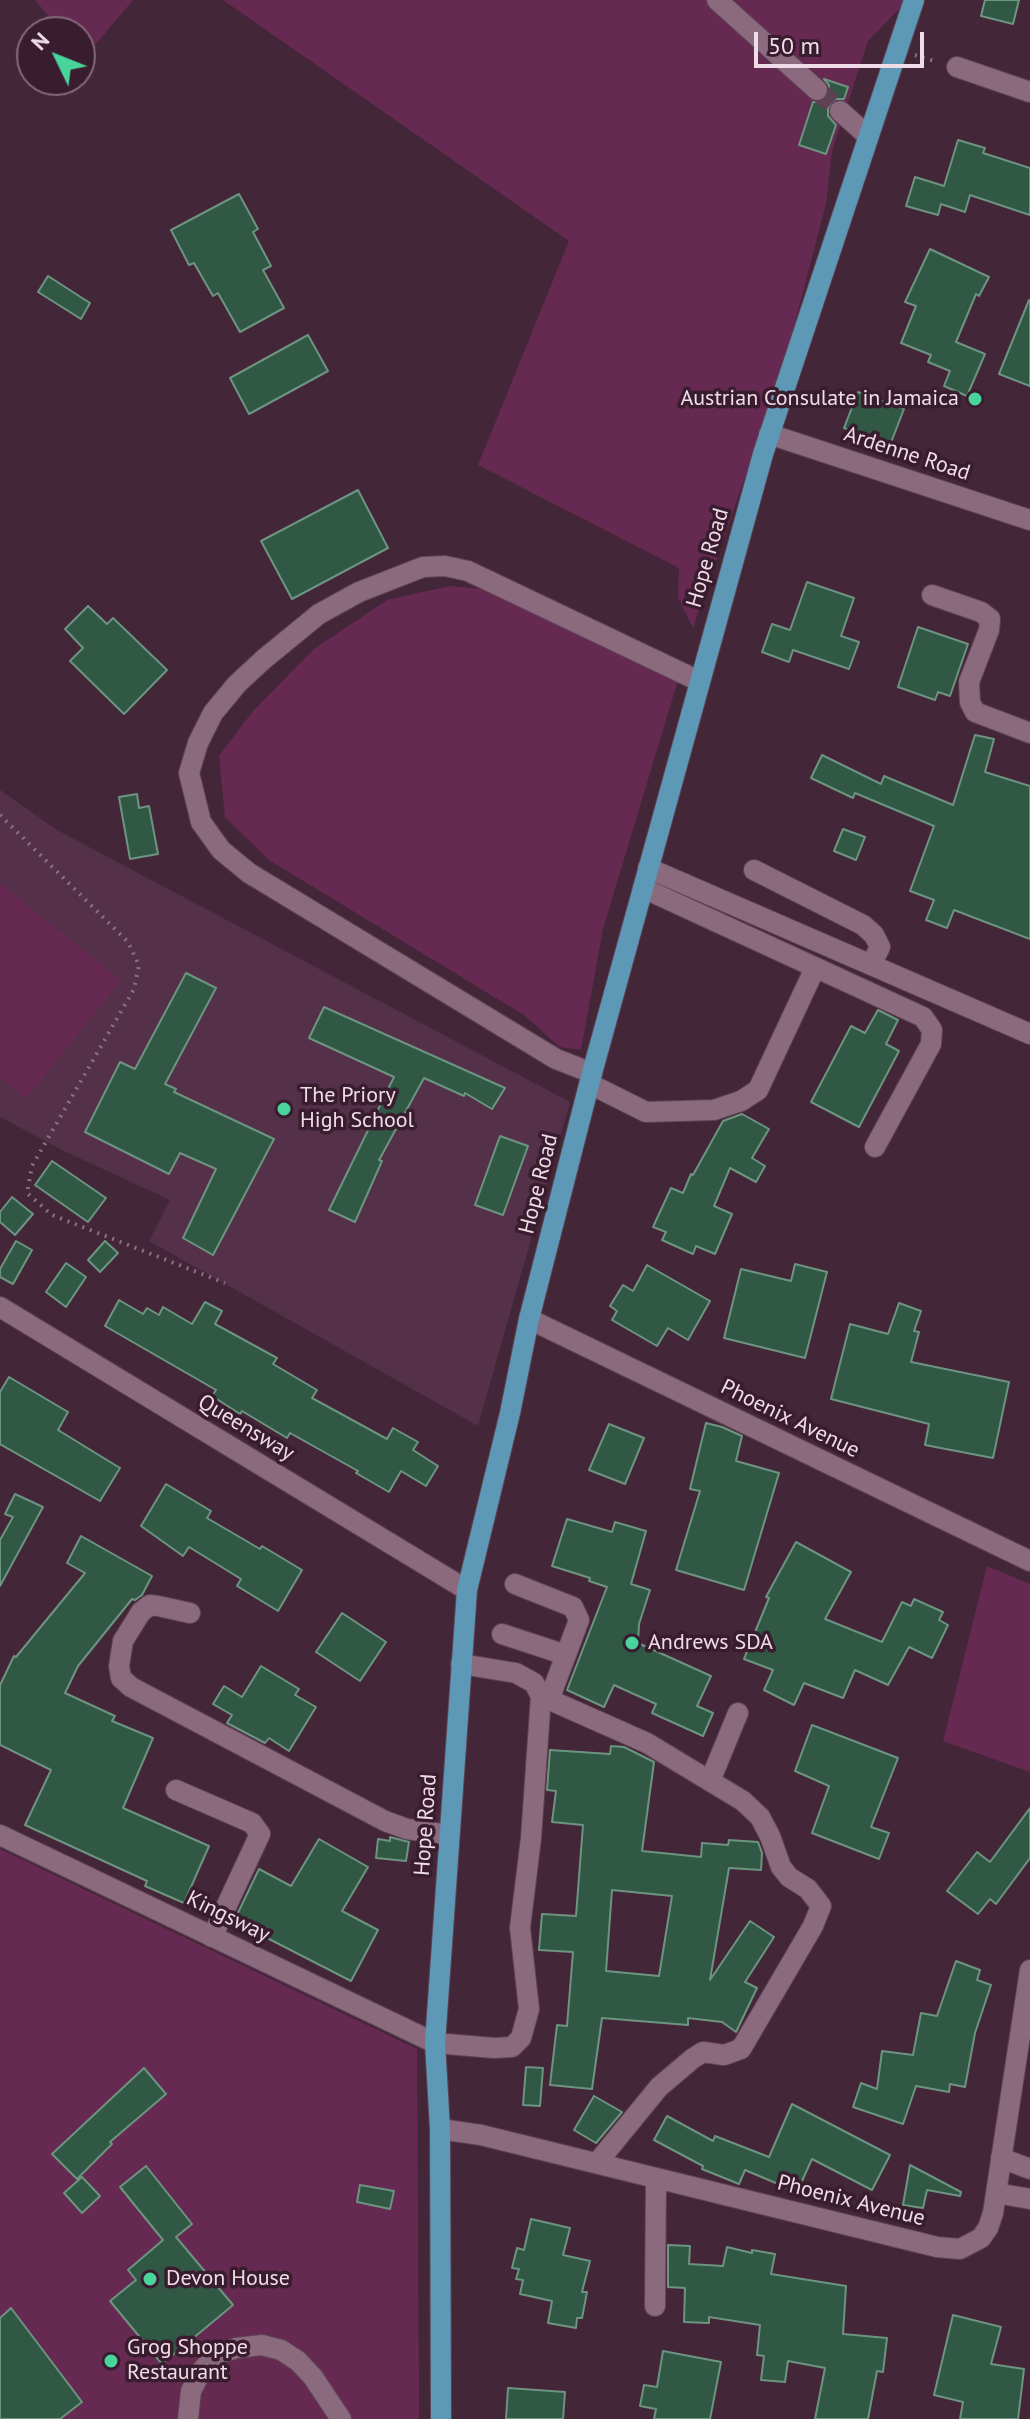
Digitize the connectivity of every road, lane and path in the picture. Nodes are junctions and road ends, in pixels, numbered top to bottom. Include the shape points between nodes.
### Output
1 (717, 0) edge
2 (914, 0) edge
3 (897, 50) junction
4 (957, 67) joint
5 (817, 90) tunnel mouth
6 (1030, 92) edge
7 (840, 111) tunnel mouth
8 (868, 136) junction
9 (769, 434) junction
10 (1030, 520) edge
11 (932, 595) dead end
12 (699, 681) junction
13 (1030, 733) edge
14 (0, 815) edge
15 (754, 870) dead end
16 (645, 878) junction
17 (871, 965) junction
18 (815, 968) junction
19 (1030, 1034) edge
20 (591, 1079) junction
21 (875, 1147) dead end
22 (225, 1283) dead end
23 (0, 1307) edge
24 (529, 1319) junction
25 (1030, 1561) edge
26 (515, 1584) dead end
27 (467, 1590) junction
28 (190, 1613) dead end
29 (502, 1634) dead end
30 (566, 1655) junction
31 (461, 1664) junction
32 (545, 1698) junction
33 (738, 1713) dead end
34 (710, 1781) junction
35 (176, 1790) dead end
36 (0, 1835) edge
37 (449, 1835) junction
38 (212, 1937) junction
39 (1030, 1970) edge
40 (435, 2043) junction
41 (440, 2129) junction
42 (1001, 2158) junction
43 (597, 2163) junction
44 (1030, 2169) edge
45 (656, 2178) junction
46 (996, 2193) junction
47 (1030, 2199) edge
48 (655, 2306) dead end
49 (188, 2419) edge
50 (341, 2419) edge
51 (441, 2419) edge

1 - 5 street
2 - 3 main road, Hope Road
3 - 4 path
3 - 8 main road, Hope Road
4 - 6 street
7 - 8 street
8 - 9 main road, Hope Road
9 - 10 street, Ardenne Road
9 - 12 main road, Hope Road
11 - 13 street via 990,619 969,682 970,702 975,712
12 - 16 main road, Hope Road
12 - 20 street via 468,571 423,567 319,614 264,659 213,713 189,773 201,822 221,850 249,873
14 - 22 path via 128,942 139,965 134,989 32,1166 27,1193 52,1215
15 - 17 street via 863,925 880,947
16 - 17 street
16 - 18 street
16 - 20 main road, Hope Road
17 - 19 street
18 - 20 street via 758,1090 741,1101 714,1110 646,1112
18 - 21 street via 923,1017 932,1030 931,1044
20 - 24 main road, Hope Road
23 - 27 street, Queensway
24 - 25 street, Phoenix Avenue
24 - 27 main road, Hope Road
26 - 30 street via 573,1607 579,1620
27 - 31 main road, Hope Road
28 - 37 street via 150,1605 141,1612 123,1641 121,1678 385,1821
29 - 30 street
30 - 32 street
31 - 32 street via 516,1673 534,1683
31 - 37 main road, Hope Road
32 - 34 street via 647,1743
32 - 40 street via 520,1928 529,2009 526,2027 512,2047
33 - 34 street
34 - 43 street via 760,1817 781,1867 821,1906 741,2049 724,2055 703,2052 692,2059 659,2087
35 - 38 street via 252,1823 260,1834
36 - 38 street, Kingsway
37 - 40 main road, Hope Road
38 - 40 street, Kingsway
39 - 42 street, Phoenix Avenue
40 - 41 main road, Hope Road
41 - 43 street, Phoenix Avenue
41 - 51 main road, Hope Road
42 - 44 street
42 - 46 street, Phoenix Avenue
43 - 45 street, Phoenix Avenue
45 - 46 street, Phoenix Avenue via 949,2249 971,2246 981,2238
45 - 48 street
46 - 47 street
49 - 50 street via 191,2391 216,2355 262,2345 298,2361

